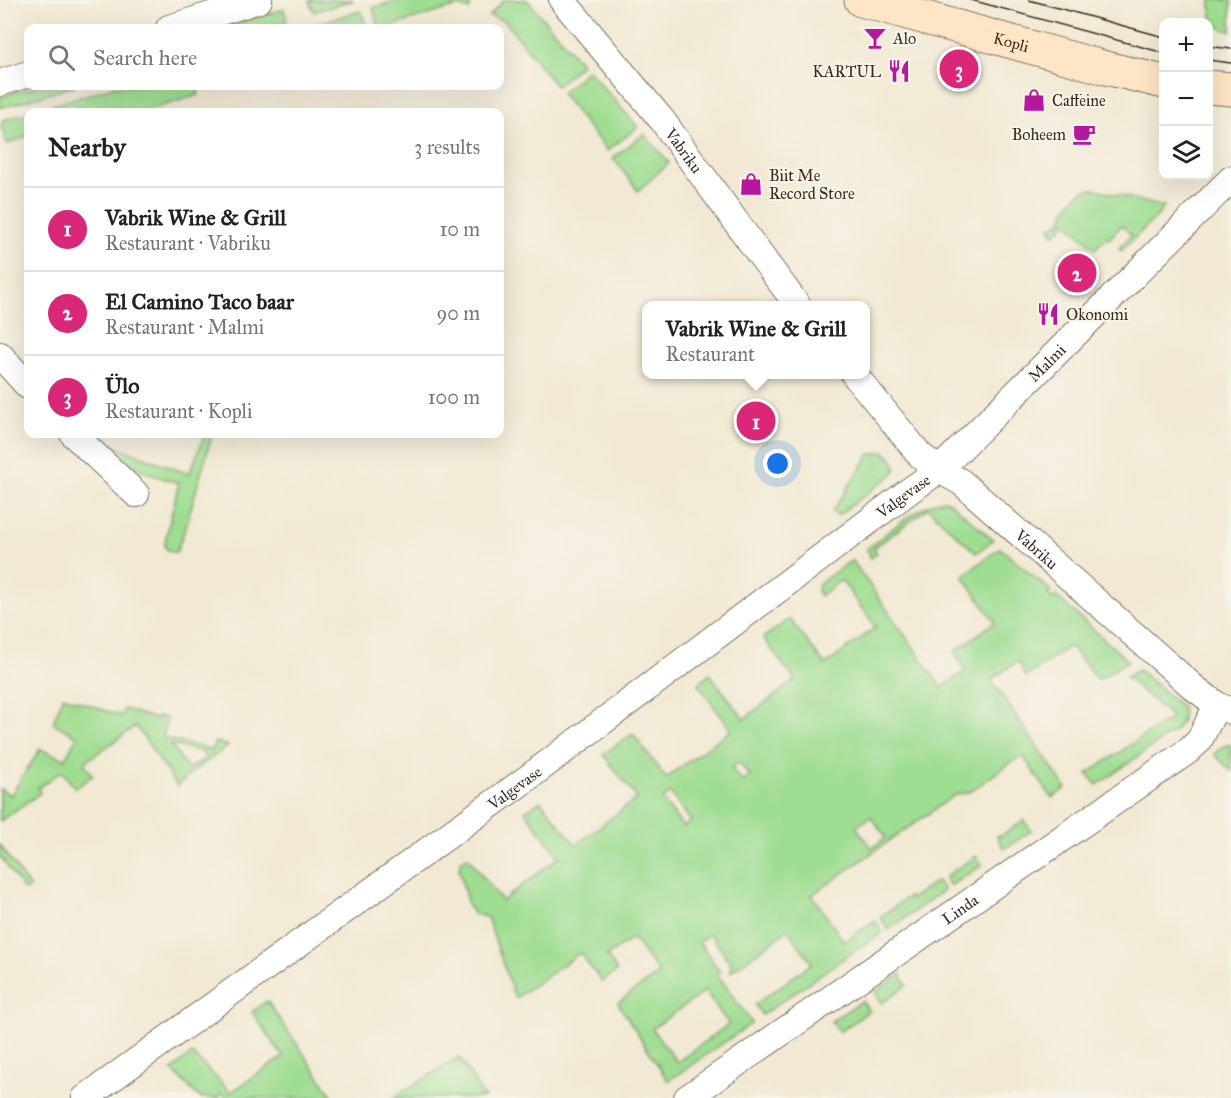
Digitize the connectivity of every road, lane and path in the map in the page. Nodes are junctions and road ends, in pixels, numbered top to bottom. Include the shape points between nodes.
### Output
1 (259, 0) edge
2 (562, 0) edge
3 (861, 0) edge
4 (182, 24) edge
5 (24, 75) edge
6 (1159, 81) edge
7 (0, 83) edge
8 (1213, 87) edge
9 (1231, 89) edge
10 (1231, 178) edge
11 (794, 301) edge
12 (0, 355) edge
13 (857, 379) edge
14 (24, 382) edge
15 (77, 438) edge
16 (939, 470) junction
17 (136, 494) dead end
18 (1224, 708) edge
19 (85, 1098) edge
20 (687, 1098) edge

1 - 4 street
2 - 11 street, Vabriku via 662,120
3 - 6 street, Kopli
5 - 7 street
8 - 9 street
10 - 16 street, Malmi
12 - 14 street
13 - 16 street, Vabriku via 920,455
15 - 17 street
16 - 18 street, Vabriku via 961,482 1192,686
16 - 19 street, Valgevase via 529,777
18 - 20 street, Linda via 1188,751

